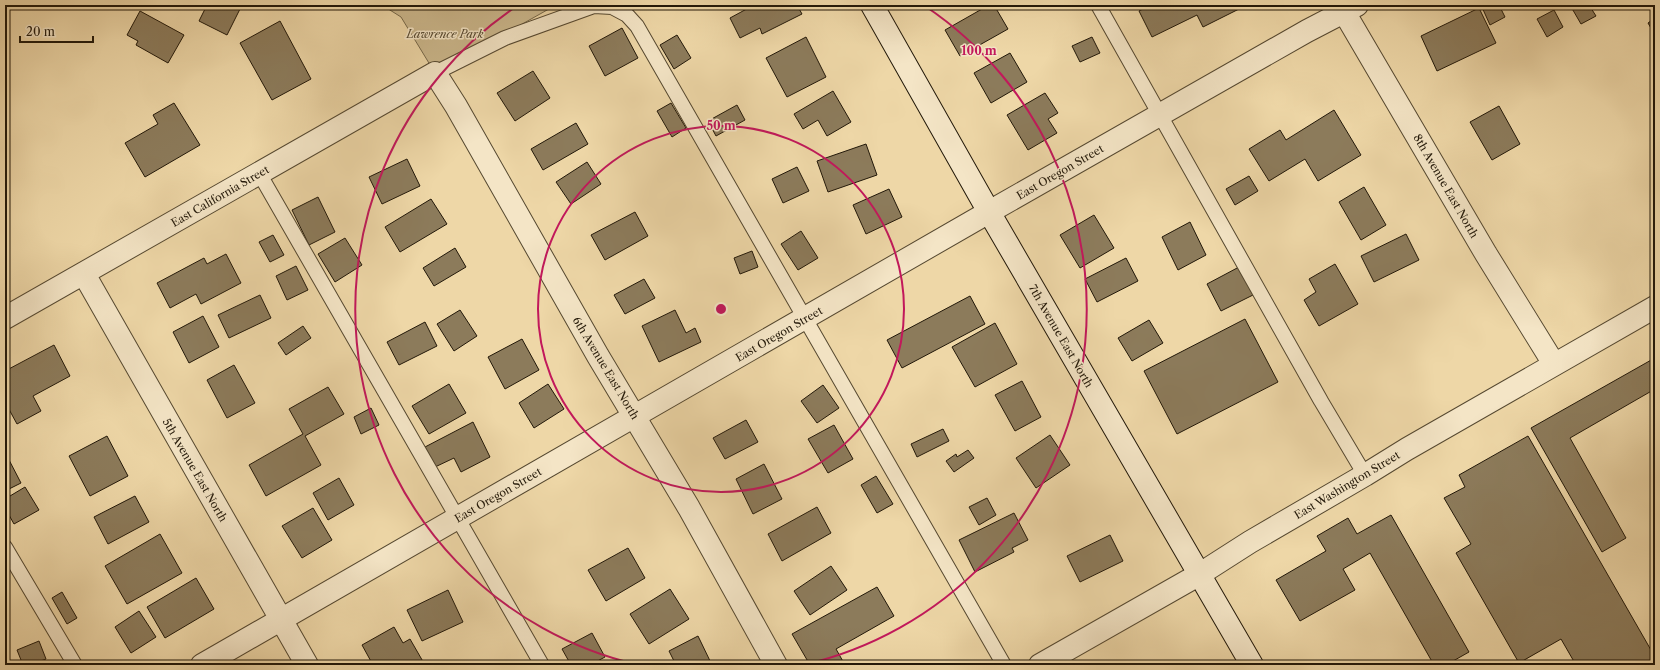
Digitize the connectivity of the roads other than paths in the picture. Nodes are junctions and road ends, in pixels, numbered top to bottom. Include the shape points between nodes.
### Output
1 (872, 5) edge
2 (1098, 5) edge
3 (1347, 7) edge
4 (435, 73) junction
5 (1161, 114) junction
6 (260, 173) junction
7 (989, 212) junction
8 (84, 274) junction
9 (1655, 307) edge
10 (5, 318) edge
11 (805, 319) junction
12 (1554, 364) junction
13 (635, 416) junction
14 (1365, 476) junction
15 (458, 518) junction
16 (5, 547) edge
17 (1200, 574) junction
18 (281, 620) junction
19 (75, 665) edge
20 (202, 665) edge
21 (307, 665) edge
22 (542, 665) edge
23 (776, 665) edge
24 (1004, 665) edge
25 (1040, 665) edge
26 (1252, 665) edge

1 - 7 street, 7th Avenue East North
2 - 5 lane
3 - 5 street, East Oregon Street
3 - 12 street, 8th Avenue East North via 1486,254
4 - 6 street, East California Street
4 - 11 lane via 505,38 594,6 612,7 627,15 637,26
4 - 13 street, 6th Avenue East North
5 - 7 street, East Oregon Street
5 - 14 lane
6 - 8 street, East California Street
6 - 15 lane
7 - 11 street, East Oregon Street
7 - 17 street, 7th Avenue East North
8 - 10 street, East California Street
8 - 18 street, 5th Avenue East North
9 - 12 street, East Washington Street
11 - 13 street, East Oregon Street
11 - 24 lane
12 - 14 street, East Washington Street
13 - 15 street, East Oregon Street
13 - 23 street, 6th Avenue East North
14 - 17 street, East Washington Street
15 - 18 street, East Oregon Street
15 - 22 lane
16 - 19 lane
17 - 25 street, East Washington Street
17 - 26 street, 7th Avenue East North
18 - 20 street, East Oregon Street
18 - 21 street, 5th Avenue East North

